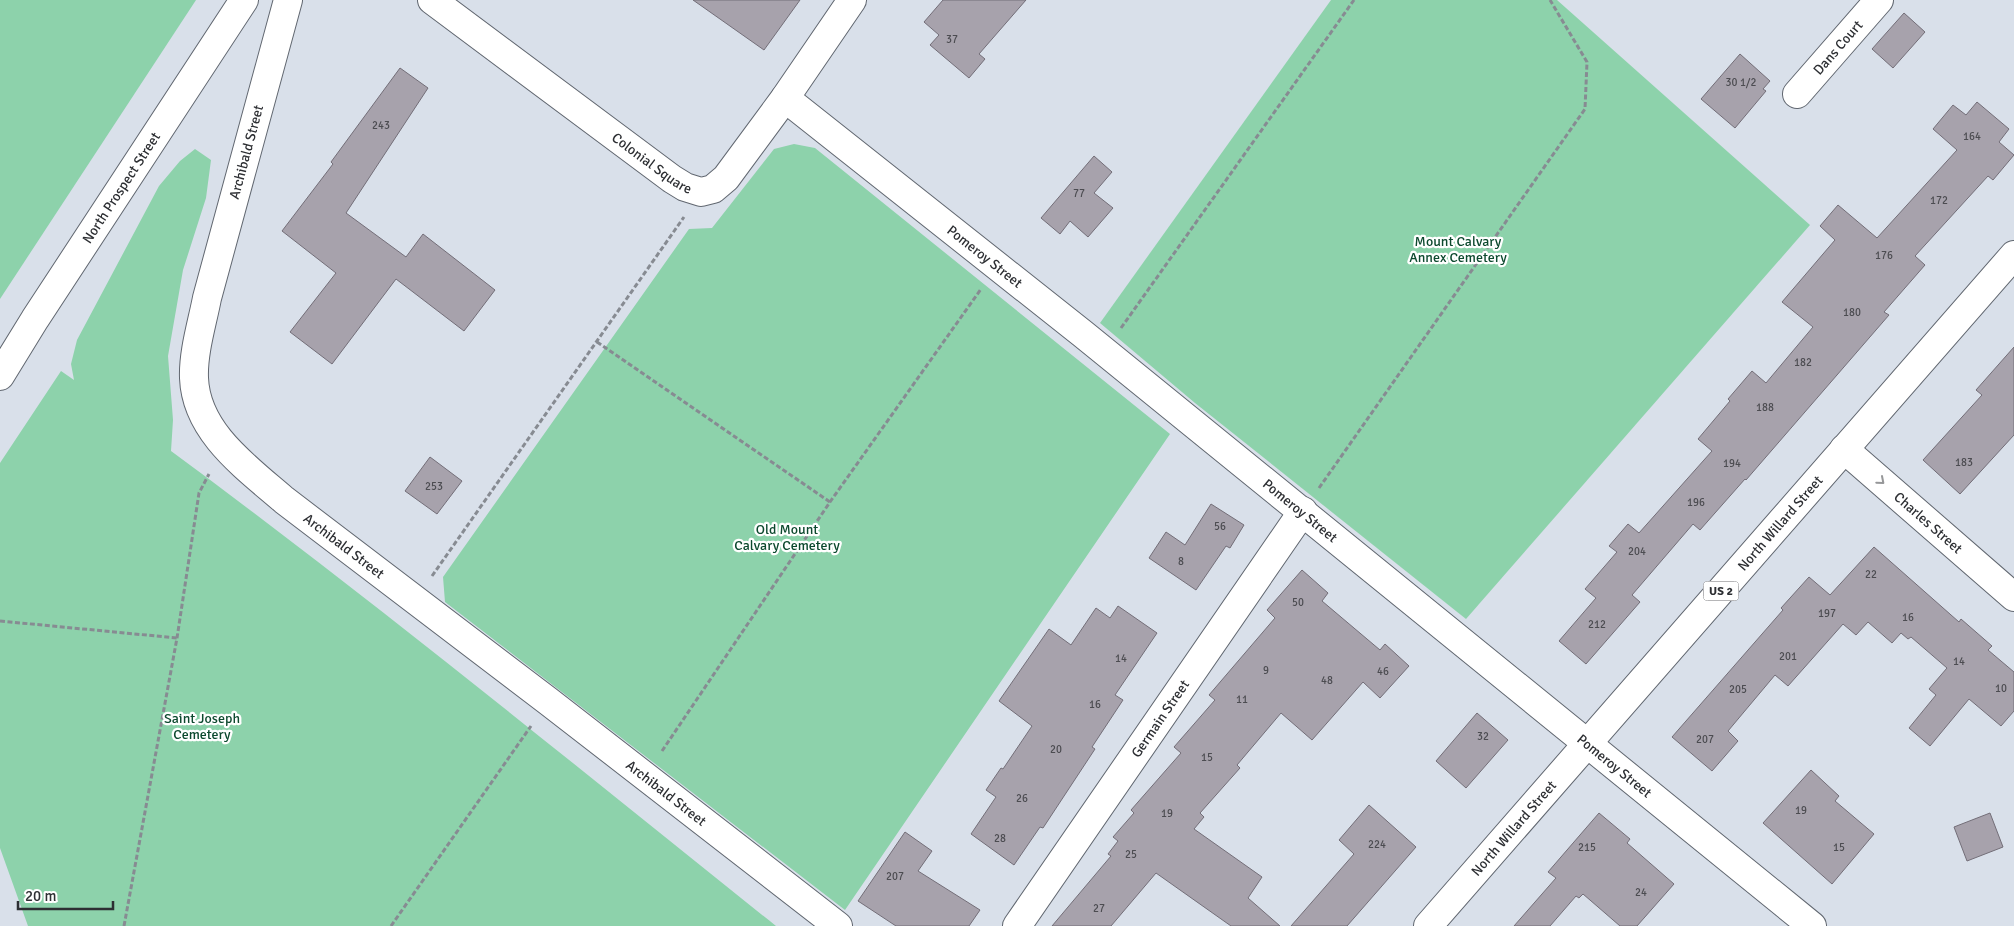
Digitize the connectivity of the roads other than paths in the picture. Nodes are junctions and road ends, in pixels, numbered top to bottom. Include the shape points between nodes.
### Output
1 (244, 0) edge
2 (288, 0) edge
3 (432, 0) edge
4 (852, 0) edge
5 (1879, 0) edge
6 (1796, 94) dead end
7 (785, 98) junction
8 (2014, 255) edge
9 (0, 376) edge
10 (1844, 449) junction
11 (1303, 511) junction
12 (2014, 597) edge
13 (1587, 745) junction
14 (838, 926) edge
15 (1017, 926) edge
16 (1428, 926) edge
17 (1812, 926) edge

1 - 9 street, North Prospect Street
2 - 14 street, Archibald Street via 207,298 197,348 194,377 198,403 211,430 284,500
3 - 7 street, Colonial Square via 672,179 701,192 713,189 726,178
4 - 7 street, Colonial Square
5 - 6 street, Dans Court
7 - 11 street, Pomeroy Street
8 - 10 street, North Willard Street / US 2
10 -> 12 street, Charles Street
10 - 13 street, North Willard Street / US 2
11 - 13 street, Pomeroy Street
11 - 15 street, Germain Street
13 - 16 street, North Willard Street / US 2
13 - 17 street, Pomeroy Street

